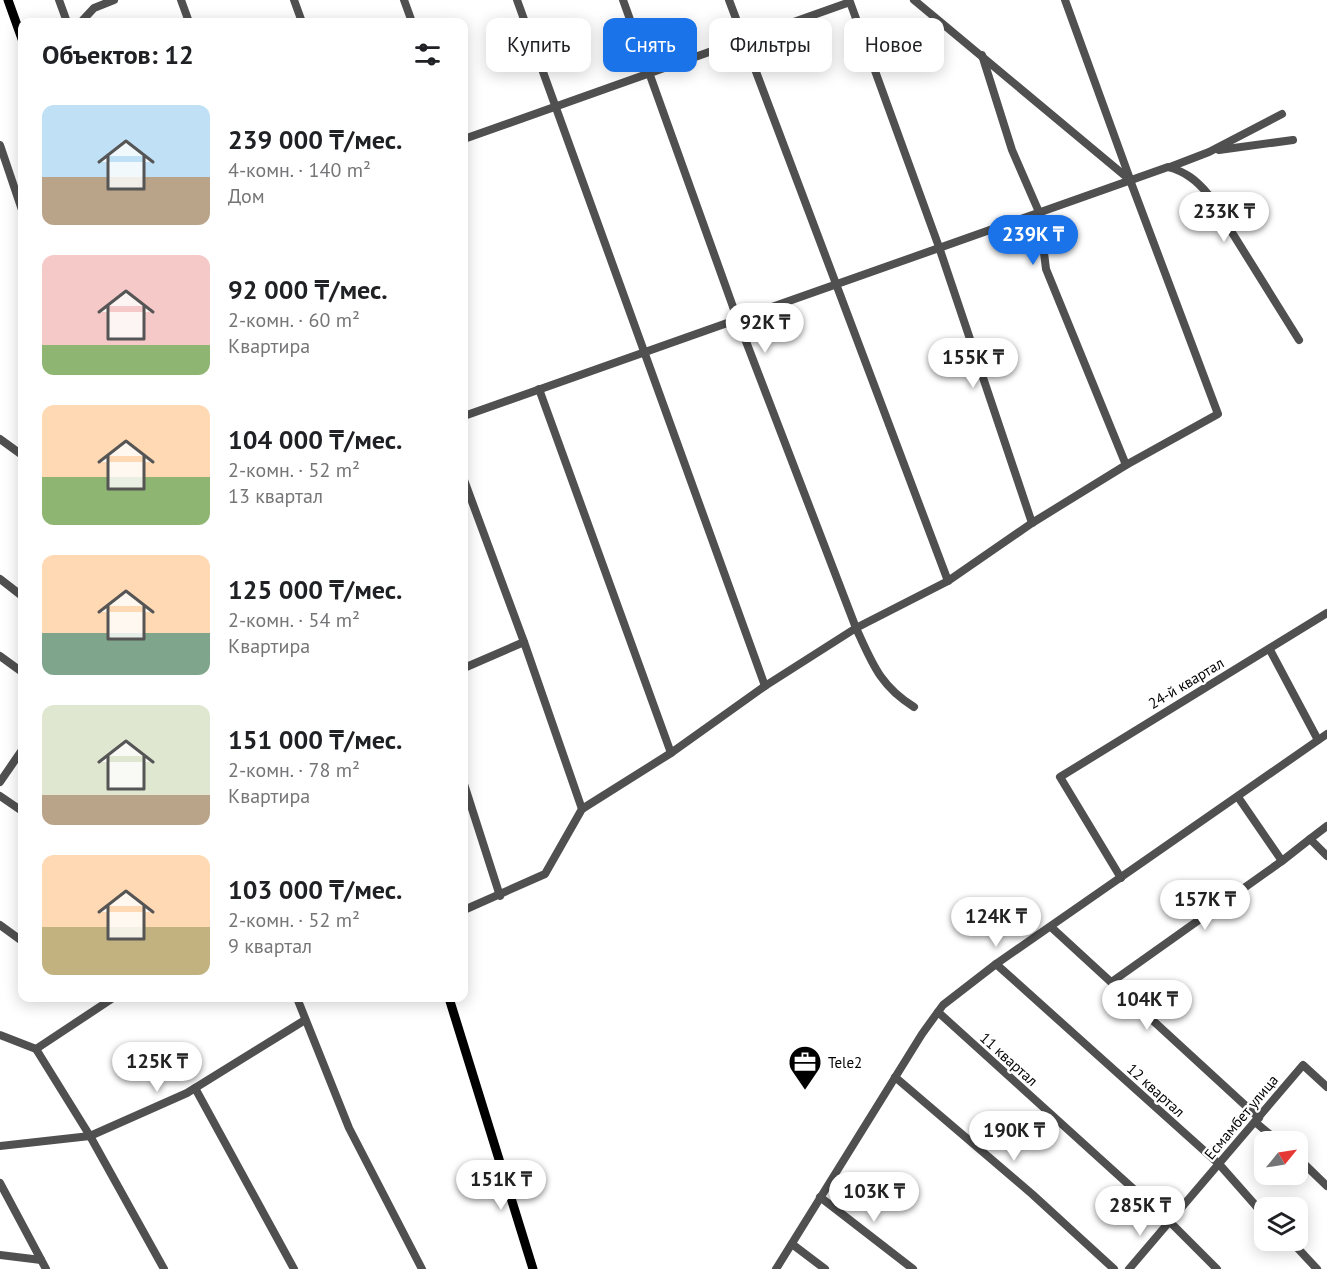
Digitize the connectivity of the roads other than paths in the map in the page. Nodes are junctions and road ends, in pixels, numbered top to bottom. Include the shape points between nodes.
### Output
1 (8, 0) edge
2 (59, 0) edge
3 (114, 0) edge
4 (181, 0) edge
5 (294, 0) edge
6 (404, 0) edge
7 (517, 0) edge
8 (623, 0) edge
9 (729, 0) edge
10 (914, 0) edge
11 (1065, 0) edge
12 (853, 1) edge
13 (66, 18) edge
14 (85, 18) edge
15 (188, 18) edge
16 (301, 18) edge
17 (411, 18) edge
18 (629, 18) edge
19 (736, 18) edge
20 (807, 18) edge
21 (18, 28) edge
22 (981, 54) junction
23 (648, 72) joint
24 (757, 72) edge
25 (554, 106) junction
26 (1282, 114) dead end
27 (468, 138) edge
28 (1293, 140) dead end
29 (0, 145) edge
30 (1209, 152) junction
31 (1168, 167) junction
32 (1130, 180) junction
33 (18, 198) edge
34 (1039, 212) junction
35 (939, 247) junction
36 (836, 286) junction
37 (737, 318) junction
38 (1299, 339) dead end
39 (644, 351) junction
40 (539, 389) junction
41 (468, 415) edge
42 (0, 439) edge
43 (18, 452) edge
44 (1126, 465) junction
45 (468, 491) edge
46 (1032, 523) junction
47 (0, 579) edge
48 (948, 581) junction
49 (18, 593) edge
50 (1327, 613) edge
51 (856, 628) junction
52 (524, 642) junction
53 (1270, 650) junction
54 (0, 656) edge
55 (468, 666) edge
56 (18, 669) edge
57 (765, 686) junction
58 (914, 706) dead end
59 (1327, 734) edge
60 (1318, 740) junction
61 (671, 753) junction
62 (18, 756) edge
63 (0, 782) edge
64 (0, 796) edge
65 (468, 796) edge
66 (1238, 797) junction
67 (18, 808) edge
68 (582, 808) junction
69 (1327, 826) edge
70 (1310, 839) junction
71 (1327, 856) edge
72 (1282, 861) junction
73 (1121, 878) junction
74 (501, 896) junction
75 (468, 908) edge
76 (0, 925) edge
77 (1051, 927) junction
78 (18, 938) edge
79 (996, 964) junction
80 (1113, 981) junction
81 (105, 1002) edge
82 (298, 1002) edge
83 (450, 1002) edge
84 (938, 1012) junction
85 (305, 1020) junction
86 (0, 1035) edge
87 (36, 1048) junction
88 (895, 1077) junction
89 (1327, 1087) edge
90 (195, 1088) junction
91 (1257, 1120) junction
92 (1268, 1131) edge
93 (90, 1136) junction
94 (0, 1146) edge
95 (1219, 1164) junction
96 (1308, 1168) edge
97 (0, 1183) edge
98 (1327, 1186) edge
99 (820, 1197) junction
100 (1254, 1204) edge
101 (1170, 1222) junction
102 (792, 1244) junction
103 (1300, 1251) edge
104 (0, 1255) edge
105 (41, 1260) junction
106 (46, 1269) edge
107 (164, 1269) edge
108 (294, 1269) edge
109 (422, 1269) edge
110 (533, 1269) edge
111 (776, 1269) edge
112 (825, 1269) edge
113 (913, 1269) edge
114 (1114, 1269) edge
115 (1130, 1269) edge
116 (1217, 1269) edge
117 (1317, 1269) edge

1 - 21 main road
2 - 13 street
3 - 14 street via 94,8
4 - 15 street
5 - 16 street
6 - 17 street
7 - 25 street
8 - 18 street
9 - 19 street
10 - 22 street
11 - 32 street
12 - 20 street
12 - 35 street
22 - 32 street
22 - 34 street via 1012,150
23 - 25 street
23 - 37 street
24 - 36 street
25 - 27 street
25 - 39 street
26 - 30 street
28 - 30 street
29 - 33 street
30 - 31 street
31 - 32 street
31 - 38 street via 1196,180 1208,194
32 - 34 street
32 - 44 street via 1218,414
34 - 35 street
34 - 44 street via 1046,269
35 - 36 street
35 - 46 street
36 - 37 street
36 - 48 street
37 - 39 street
37 - 51 street
39 - 40 street
39 - 57 street
40 - 41 street
40 - 61 street
42 - 43 street
44 - 46 street
45 - 52 street
46 - 48 street
47 - 49 street
48 - 51 street
50 - 53 street, 24-й квартал
51 - 57 street
51 - 58 street via 870,661 892,693
52 - 55 street
52 - 68 street
53 - 60 street
53 - 73 street, 24-й квартал via 1060,777
54 - 56 street
57 - 61 street
59 - 60 street
60 - 66 street
61 - 68 street
62 - 63 street
64 - 67 street
65 - 74 street
66 - 72 street
66 - 73 street
68 - 74 street via 545,874
69 - 70 street
70 - 71 street
70 - 72 street
72 - 80 street
73 - 77 street
74 - 75 street
76 - 78 street
77 - 79 street
77 - 80 street
79 - 84 street
79 - 95 street, 12 квартал
80 - 91 street
81 - 87 street
82 - 85 street
83 - 110 main road
84 - 88 street
84 - 101 street, 11 квартал
85 - 90 street
85 - 109 street via 349,1128
86 - 87 street
87 - 93 street
88 - 99 street
88 - 114 street
89 - 91 street, Есмамбет улица via 1303,1065
90 - 93 street
90 - 108 street
91 - 92 street
91 - 95 street, Есмамбет улица
93 - 94 street
93 - 107 street
95 - 100 street, 12 квартал
95 - 101 street, Есмамбет улица
96 - 98 street
97 - 105 street
99 - 102 street
99 - 113 street
101 - 115 street, Есмамбет улица
101 - 116 street, 11 квартал
102 - 111 street
102 - 112 street
103 - 117 street
104 - 105 street
105 - 106 street

